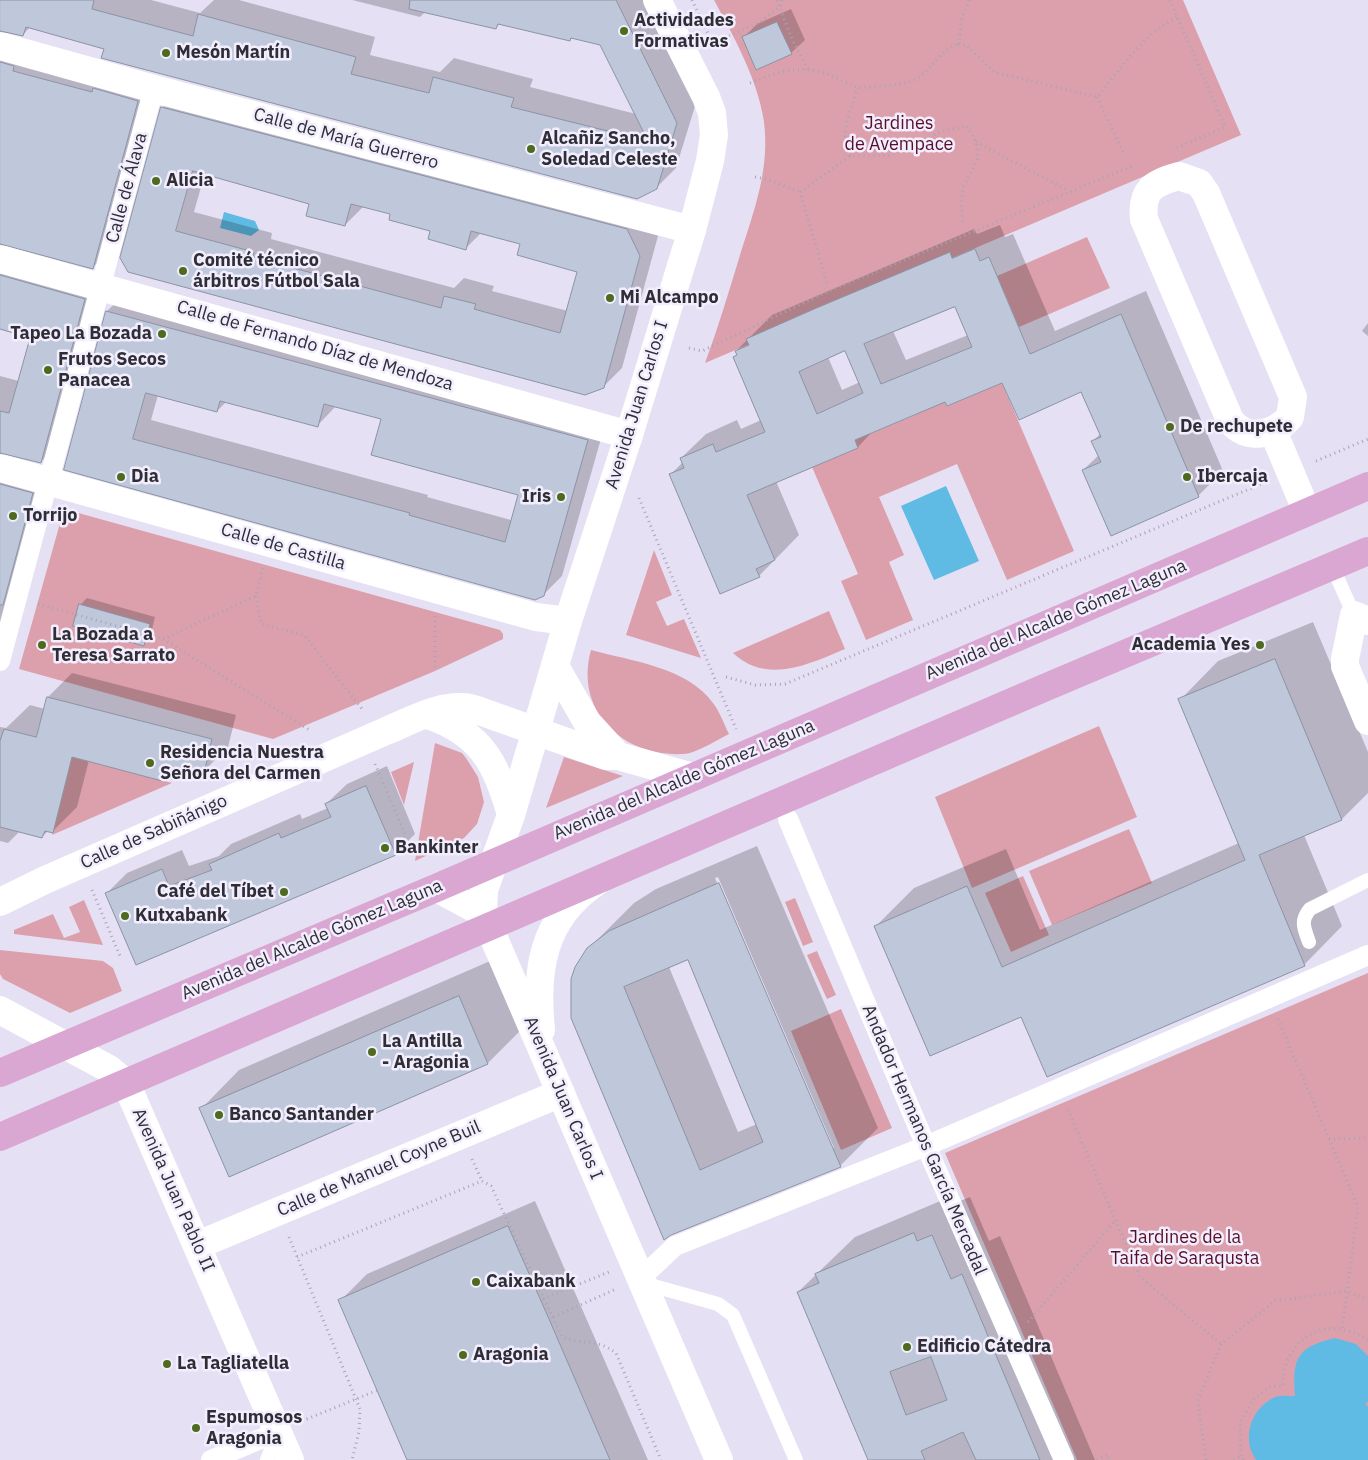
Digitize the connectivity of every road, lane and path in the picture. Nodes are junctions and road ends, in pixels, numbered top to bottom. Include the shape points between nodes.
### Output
1 (657, 0) edge
2 (692, 0) edge
3 (777, 0) edge
4 (782, 0) edge
5 (969, 0) edge
6 (1170, 0) edge
7 (781, 5) junction
8 (1177, 17) junction
9 (729, 36) dead end
10 (959, 44) junction
11 (0, 46) edge
12 (715, 49) dead end
13 (808, 69) junction
14 (750, 83) dead end
15 (856, 88) junction
16 (152, 95) dead end
17 (1097, 98) junction
18 (976, 142) junction
19 (1173, 149) dead end
20 (850, 156) junction
21 (1124, 156) dead end
22 (1138, 163) dead end
23 (755, 177) dead end
24 (800, 192) junction
25 (1069, 192) junction
26 (964, 225) dead end
27 (692, 230) junction
28 (0, 260) edge
29 (827, 283) dead end
30 (689, 348) dead end
31 (1273, 431) junction
32 (629, 435) junction
33 (1368, 439) edge
34 (0, 468) edge
35 (1290, 472) junction
36 (1368, 486) edge
37 (640, 492) dead end
38 (1307, 512) junction
39 (268, 543) junction
40 (1368, 551) edge
41 (1332, 566) junction
42 (256, 596) junction
43 (37, 604) dead end
44 (435, 612) dead end
45 (1361, 618) edge
46 (568, 621) junction
47 (163, 639) junction
48 (0, 661) edge
49 (555, 666) junction
50 (435, 671) dead end
51 (726, 677) dead end
52 (362, 709) dead end
53 (428, 715) junction
54 (1368, 721) edge
55 (311, 731) dead end
56 (534, 731) junction
57 (365, 741) junction
58 (747, 753) junction
59 (618, 756) junction
60 (693, 776) junction
61 (511, 815) junction
62 (788, 819) dead end
63 (405, 834) dead end
64 (496, 860) junction
65 (81, 864) junction
66 (602, 878) junction
67 (1368, 880) edge
68 (436, 888) junction
69 (0, 902) edge
70 (486, 920) junction
71 (1309, 942) dead end
72 (1368, 955) edge
73 (120, 956) dead end
74 (1269, 998) junction
75 (0, 1010) edge
76 (66, 1045) junction
77 (544, 1054) junction
78 (0, 1073) edge
79 (126, 1083) junction
80 (1059, 1088) junction
81 (561, 1093) junction
82 (0, 1136) edge
83 (1368, 1138) edge
84 (1330, 1139) junction
85 (926, 1146) junction
86 (1116, 1220) junction
87 (198, 1245) junction
88 (642, 1280) junction
89 (1346, 1291) junction
90 (1368, 1300) edge
91 (550, 1318) junction
92 (1342, 1329) junction
93 (1012, 1342) junction
94 (1368, 1342) edge
95 (1221, 1344) junction
96 (378, 1390) dead end
97 (356, 1398) junction
98 (277, 1432) junction
99 (1242, 1459) edge
100 (211, 1460) edge
101 (267, 1460) edge
102 (290, 1460) edge
103 (352, 1460) edge
104 (661, 1460) edge
105 (719, 1460) edge
106 (796, 1460) edge
107 (1064, 1460) edge
108 (1097, 1460) edge
109 (1110, 1460) edge
110 (1206, 1460) edge
111 (1234, 1460) edge

1 - 27 street, Avenida Juan Carlos I via 712,113 714,135 710,161
2 - 12 path
3 - 7 path
4 - 7 path
5 - 10 path via 961,22
6 - 8 path
7 - 9 path via 760,22
7 - 13 path via 792,39
8 - 17 path via 1166,22 1128,58
8 - 19 path via 1225,128
10 - 15 path via 952,45 925,73 910,82
10 - 17 path via 966,45 994,72
11 - 27 street, Calle de María Guerrero
13 - 14 path via 783,72
13 - 15 path via 848,82
15 - 20 path via 846,138
16 - 48 street, Calle de Álava
17 - 21 path
18 - 20 path via 967,126 939,132 916,146 889,155
18 - 25 path
18 - 26 path via 978,158 961,199
20 - 24 path
22 - 25 path
23 - 24 path
24 - 29 path
25 - 30 path via 829,291 702,351
27 - 32 street, Avenida Juan Carlos I
28 - 32 street, Calle de Fernando Díaz de Mendoza
31 - 31 street via 1290,418 1293,397 1206,193 1199,183 1191,179 1179,176 1163,180 1145,196 1144,219 1230,420 1244,432 1255,435
31 - 35 street
32 - 46 street, Avenida Juan Carlos I
33 - 35 path
34 - 39 street, Calle de Castilla
35 - 38 street
35 - 51 path via 785,684 756,685
36 - 38 main road, Avenida del Alcalde Gómez Laguna
37 - 58 path, Avenida Juan Carlos I via 640,505
38 - 58 main road, Avenida del Alcalde Gómez Laguna
39 - 42 path
39 - 46 street, Calle de Castilla via 536,617
40 - 41 main road
41 - 45 lane
41 - 66 main road
42 - 47 path
42 - 52 path via 261,624 304,635
43 - 47 path
44 - 50 path
45 - 54 street via 1346,654 1346,666
46 - 49 street, Avenida Juan Carlos I
47 - 55 path
49 - 56 street, Avenida Juan Carlos I
49 - 59 street via 586,722
53 - 56 street, Calle de Sabiñánigo via 444,708 465,707
53 - 57 street, Calle de Sabiñánigo
53 - 61 street via 458,727 478,743 498,774
56 - 59 street, Calle de Sabiñánigo via 606,756
56 - 61 street, Avenida Juan Carlos I
57 - 63 path
57 - 65 street, Calle de Sabiñánigo
58 - 60 main road, Avenida del Alcalde Gómez Laguna
59 - 60 street, Calle de Sabiñánigo
60 - 64 main road, Avenida del Alcalde Gómez Laguna
61 - 64 street, Avenida Juan Carlos I
62 - 85 street, Andador Hermanos García Mercadal
64 - 68 main road, Avenida del Alcalde Gómez Laguna
64 - 70 street, Avenida Juan Carlos I via 484,890
65 - 69 street, Calle de Sabiñánigo
65 - 73 path
66 - 70 main road
66 - 77 street via 567,908 545,946 538,980
67 - 71 lane via 1310,909 1304,916 1303,925
68 - 70 street
68 - 76 main road, Avenida del Alcalde Gómez Laguna
70 - 77 street, Avenida Juan Carlos I
70 - 79 main road
72 - 74 street
74 - 80 street
74 - 84 path
75 - 76 street, Avenida Juan Pablo II
76 - 78 main road, Avenida del Alcalde Gómez Laguna
76 - 79 street, Avenida Juan Pablo II via 109,1069
77 - 81 street, Avenida Juan Carlos I
79 - 82 main road
79 - 87 street, Avenida Juan Pablo II
80 - 85 street
80 - 86 path
81 - 87 street, Calle de Manuel Coyne Buil
81 - 88 street, Avenida Juan Carlos I
83 - 84 path
84 - 89 path via 1358,1207
85 - 88 street via 675,1246
85 - 93 street, Andador Hermanos García Mercadal
86 - 93 path
86 - 95 path via 1140,1277
87 - 98 street, Avenida Juan Pablo II
88 - 91 path
88 - 105 street, Avenida Juan Carlos I
88 - 106 lane via 718,1304 733,1315
89 - 90 path
89 - 92 path
89 - 95 path via 1275,1301
91 - 97 path via 490,1186 482,1181 297,1257
91 - 104 path via 562,1337 605,1345 616,1353
92 - 94 path via 1364,1337
92 - 99 path via 1310,1333 1290,1350 1282,1375 1283,1386 1268,1387 1253,1400 1240,1423
93 - 107 street, Andador Hermanos García Mercadal
95 - 110 path via 1198,1401
96 - 97 path
97 - 98 path
97 - 103 path via 361,1420
98 - 100 street
98 - 101 lane
98 - 102 street, Avenida Juan Pablo II
99 - 111 path
108 - 109 path via 1108,1455

